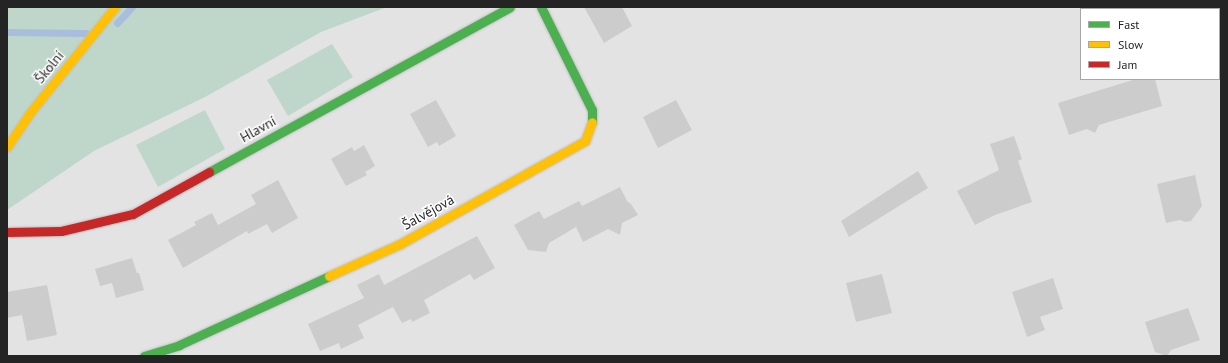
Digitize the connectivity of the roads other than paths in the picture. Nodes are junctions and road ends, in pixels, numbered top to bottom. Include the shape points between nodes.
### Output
1 (115, 7) edge
2 (510, 7) edge
3 (541, 7) edge
4 (7, 147) edge
5 (7, 232) edge
6 (144, 356) edge

1 - 4 street, Školní via 29,114
2 - 5 street, Hlavní via 133,214 61,232
3 - 6 street, Šalvějová via 592,110 592,125 585,141 400,244 179,345

